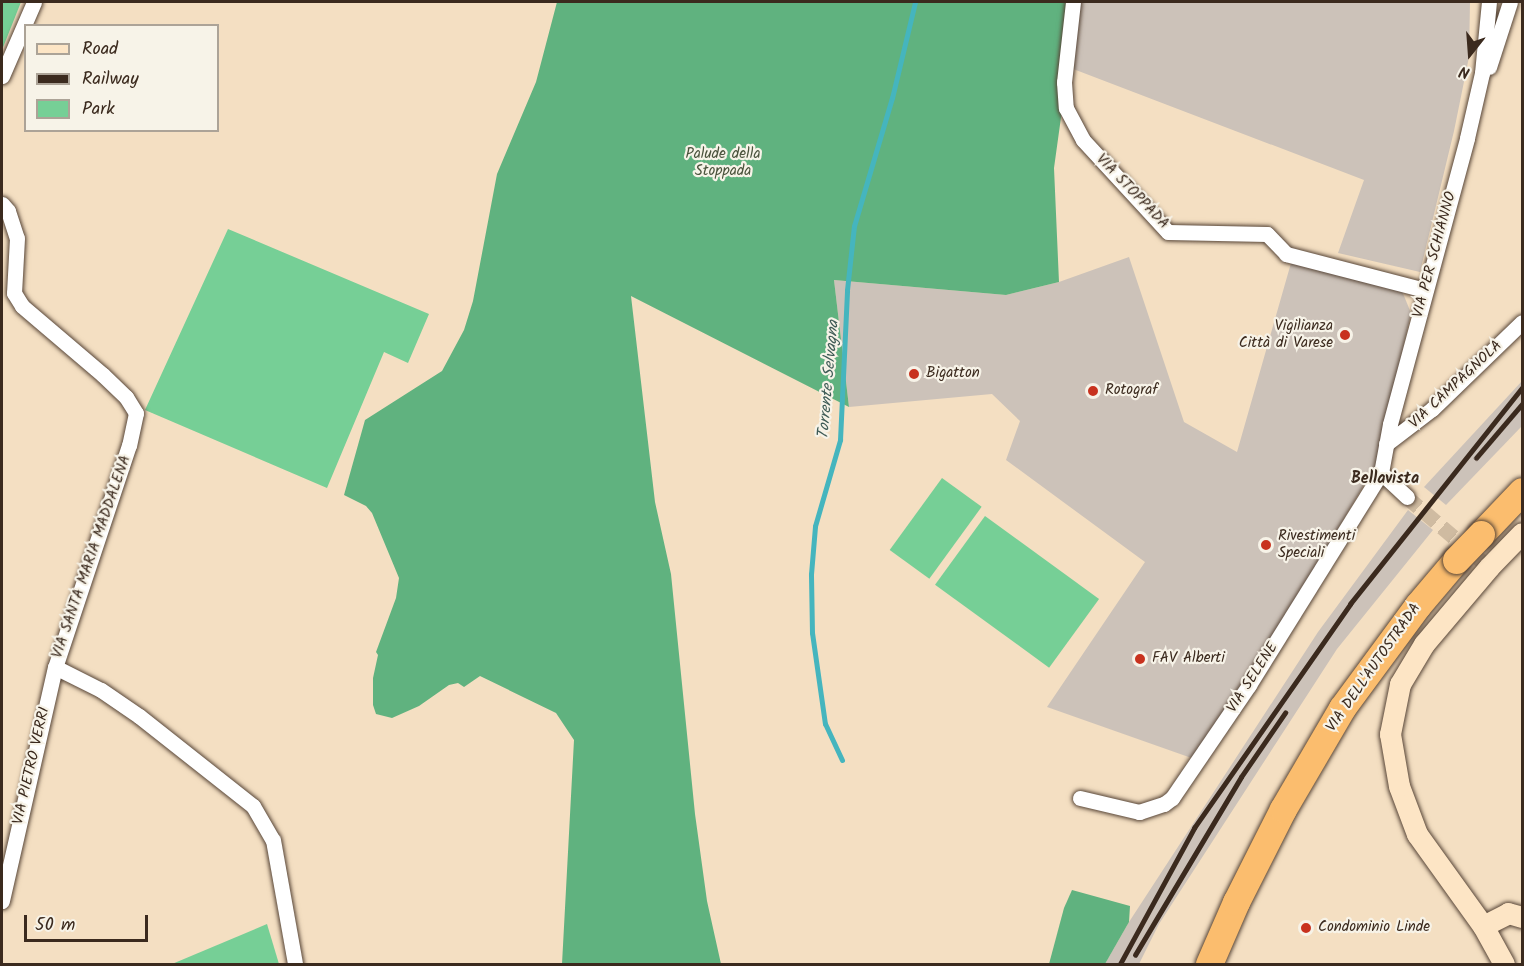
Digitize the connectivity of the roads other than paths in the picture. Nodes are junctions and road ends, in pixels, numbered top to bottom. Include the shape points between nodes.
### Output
1 (34, 2) edge
2 (1073, 2) edge
3 (1489, 2) edge
4 (1510, 2) edge
5 (24, 24) edge
6 (24, 25) edge
7 (2, 76) edge
8 (1467, 138) junction
9 (2, 204) edge
10 (1425, 290) junction
11 (1522, 322) edge
12 (1386, 444) junction
13 (1381, 473) junction
14 (1522, 491) edge
15 (1407, 497) tunnel mouth
16 (1522, 533) edge
17 (55, 667) junction
18 (1080, 798) dead end
19 (2, 901) edge
20 (1522, 917) edge
21 (1483, 926) junction
22 (295, 964) edge
23 (1209, 964) edge
24 (1504, 964) edge

1 - 5 street
2 - 10 street, VIA STOPPADA via 1064,82 1066,108 1083,140 1168,232 1267,234 1286,254
3 - 8 street, VIA PER SCHIANNO via 1482,73
4 - 8 street
6 - 7 street
8 - 10 street, VIA PER SCHIANNO
9 - 17 street, VIA SANTA MARIA MADDALENA via 17,238 14,293 22,306 103,375 136,412 129,445
10 - 12 street, VIA PER SCHIANNO
11 - 12 street, VIA CAMPAGNOLA via 1432,409
12 - 13 street, VIA PER SCHIANNO
13 - 15 street
13 - 18 street, VIA SELENE via 1249,685 1172,798 1139,812
14 - 23 highway, VIA DELL'AUTOSTRADA, bridge via 1418,605 1342,708 1283,809
16 - 21 main road via 1424,644 1400,684 1390,734 1399,786 1417,834
17 - 19 street, VIA PIETRO VERRI
17 - 22 street, VIA SANTA MARIA MADDALENA via 102,690 253,806 273,840
20 - 21 main road via 1508,913
21 - 24 main road

